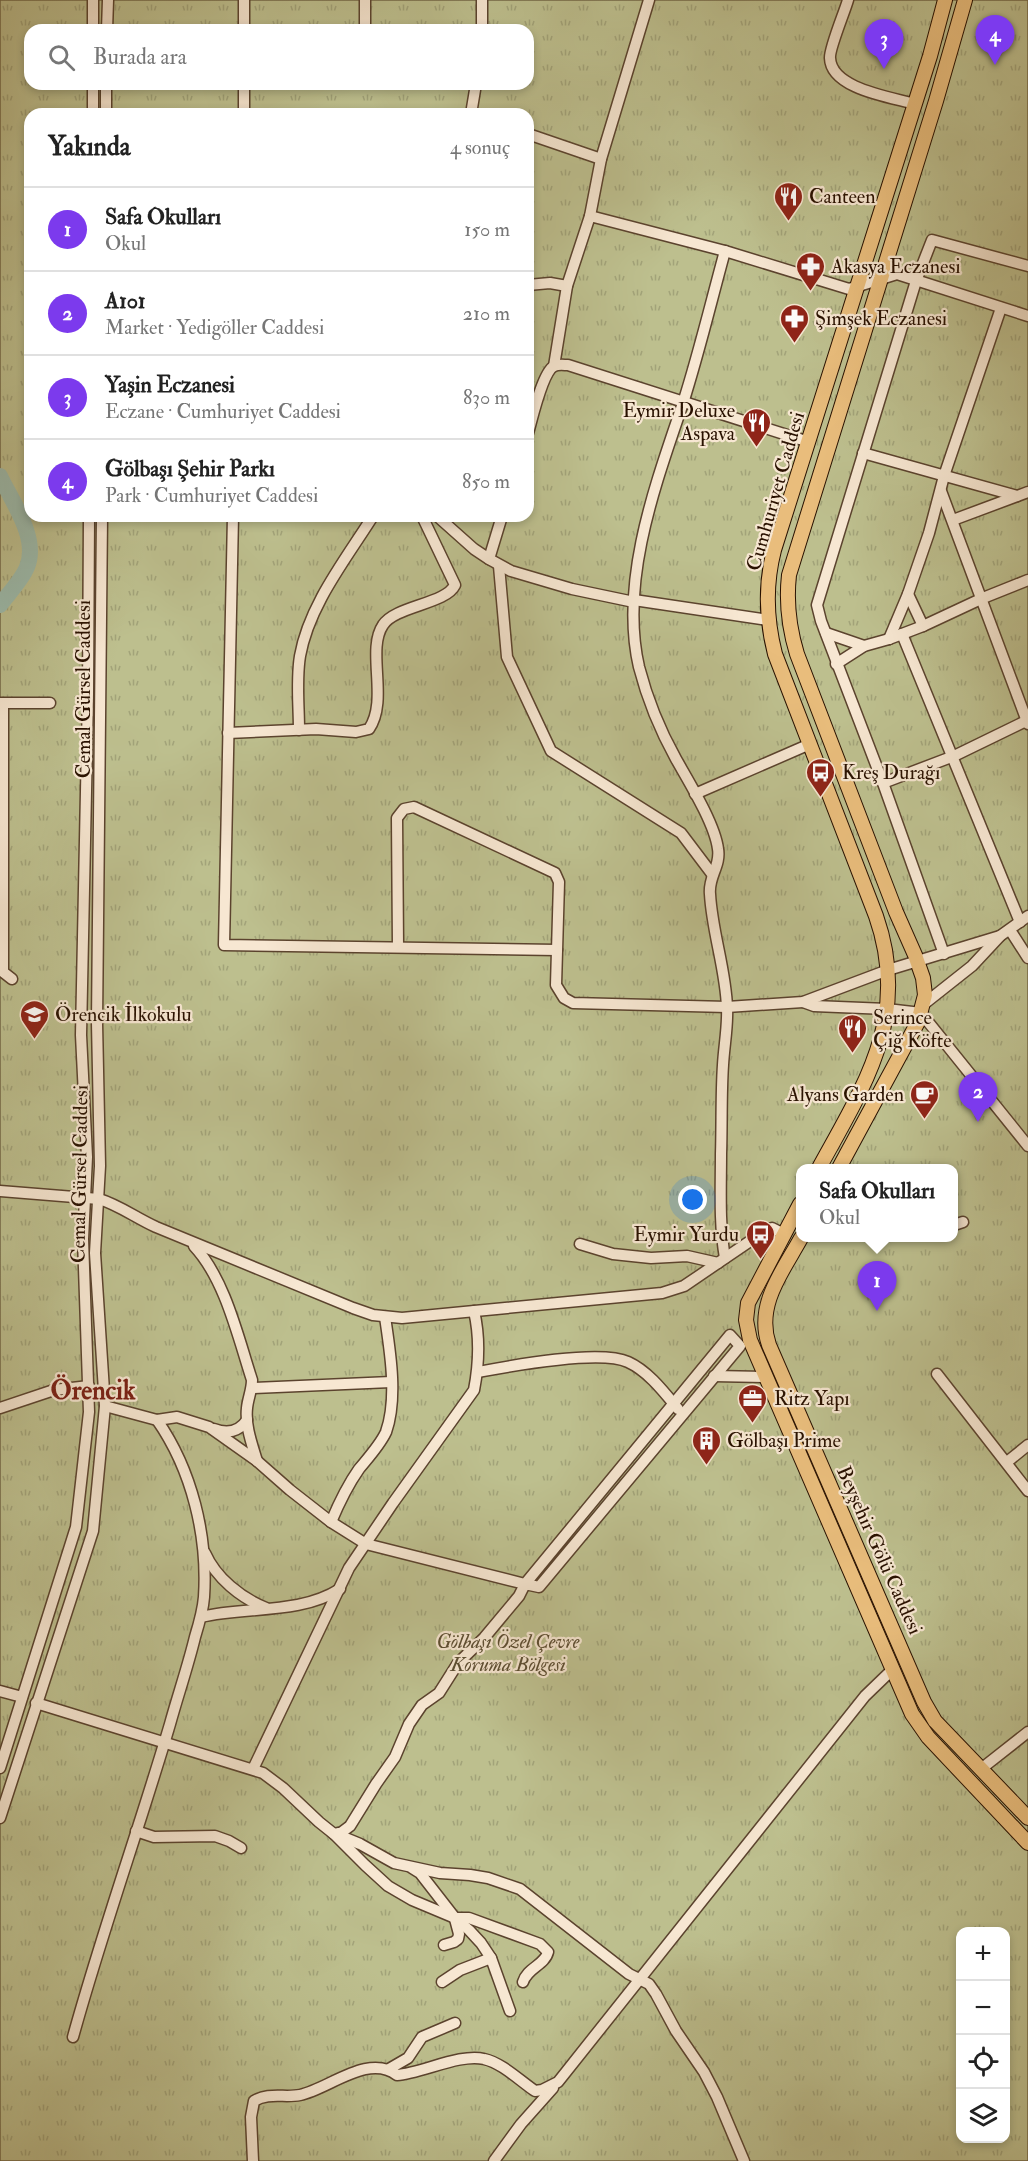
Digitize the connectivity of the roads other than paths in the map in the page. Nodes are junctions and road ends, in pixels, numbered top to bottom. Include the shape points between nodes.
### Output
1 (93, 0) edge
2 (108, 0) edge
3 (244, 0) edge
4 (365, 0) edge
5 (482, 0) edge
6 (649, 0) edge
7 (848, 0) edge
8 (945, 0) edge
9 (965, 0) edge
10 (93, 24) edge
11 (107, 24) edge
12 (244, 24) edge
13 (365, 24) edge
14 (482, 24) edge
15 (93, 90) edge
16 (106, 90) edge
17 (244, 90) edge
18 (475, 90) edge
19 (915, 104) junction
20 (93, 108) edge
21 (106, 108) edge
22 (244, 108) edge
23 (472, 108) edge
24 (534, 136) edge
25 (601, 159) junction
26 (590, 216) junction
27 (725, 251) junction
28 (1028, 266) edge
29 (881, 279) junction
30 (916, 280) junction
31 (534, 284) edge
32 (567, 286) junction
33 (857, 288) junction
34 (1001, 308) junction
35 (1028, 316) edge
36 (554, 366) junction
37 (683, 402) junction
38 (534, 415) edge
39 (808, 442) junction
40 (863, 453) junction
41 (944, 476) junction
42 (941, 491) junction
43 (1023, 494) edge
44 (953, 520) junction
45 (88, 522) edge
46 (102, 522) edge
47 (233, 522) edge
48 (369, 522) edge
49 (425, 522) edge
50 (444, 522) edge
51 (500, 522) edge
52 (489, 560) junction
53 (499, 566) junction
54 (1028, 580) edge
55 (908, 594) junction
56 (983, 598) junction
57 (634, 601) junction
58 (768, 620) junction
59 (923, 626) junction
60 (826, 633) junction
61 (902, 634) junction
62 (889, 639) junction
63 (864, 646) junction
64 (836, 664) junction
65 (50, 703) dead end
66 (1, 704) edge
67 (1028, 722) edge
68 (299, 730) junction
69 (228, 733) junction
70 (810, 744) junction
71 (954, 756) junction
72 (883, 783) junction
73 (695, 794) junction
74 (712, 874) junction
75 (1024, 919) edge
76 (1010, 930) junction
77 (1000, 936) junction
78 (398, 947) junction
79 (557, 950) junction
80 (944, 954) junction
81 (1028, 958) edge
82 (918, 962) junction
83 (888, 970) junction
84 (8, 976) dead end
85 (802, 1002) junction
86 (727, 1007) junction
87 (923, 1008) junction
88 (887, 1009) junction
89 (1028, 1146) edge
90 (821, 1164) edge
91 (844, 1164) edge
92 (0, 1191) edge
93 (85, 1198) junction
94 (99, 1199) junction
95 (796, 1216) edge
96 (784, 1234) junction
97 (191, 1242) junction
98 (799, 1242) edge
99 (580, 1244) dead end
100 (774, 1252) junction
101 (722, 1260) junction
102 (789, 1260) junction
103 (474, 1311) junction
104 (385, 1317) junction
105 (764, 1323) junction
106 (747, 1326) junction
107 (735, 1341) junction
108 (477, 1372) junction
109 (937, 1374) dead end
110 (714, 1377) junction
111 (765, 1377) junction
112 (391, 1382) junction
113 (88, 1386) junction
114 (252, 1388) junction
115 (673, 1404) junction
116 (105, 1406) junction
117 (0, 1408) edge
118 (683, 1414) junction
119 (157, 1420) junction
120 (247, 1420) junction
121 (209, 1427) junction
122 (1028, 1445) edge
123 (257, 1461) junction
124 (1007, 1462) junction
125 (1028, 1491) edge
126 (331, 1522) junction
127 (366, 1544) junction
128 (204, 1550) junction
129 (525, 1584) junction
130 (340, 1589) junction
131 (266, 1608) junction
132 (201, 1617) junction
133 (907, 1662) junction
134 (893, 1669) junction
135 (0, 1691) edge
136 (22, 1697) junction
137 (924, 1702) junction
138 (36, 1703) junction
139 (910, 1709) junction
140 (1028, 1732) edge
141 (164, 1742) junction
142 (0, 1768) edge
143 (254, 1769) junction
144 (981, 1769) junction
145 (0, 1818) edge
146 (1028, 1818) edge
147 (136, 1831) junction
148 (334, 1833) junction
149 (1028, 1843) edge
150 (241, 1848) dead end
151 (406, 1866) junction
152 (455, 1918) junction
153 (444, 1945) dead end
154 (491, 1958) junction
155 (640, 1979) junction
156 (441, 1982) dead end
157 (523, 1982) dead end
158 (510, 2011) dead end
159 (455, 2023) dead end
160 (73, 2037) dead end
161 (389, 2069) junction
162 (565, 2075) junction
163 (253, 2161) edge
164 (494, 2161) edge
165 (744, 2161) edge

1 - 10 street
2 - 11 street
3 - 12 street
4 - 13 street
5 - 14 street
6 - 25 street
7 - 19 street via 830,57 834,73 848,85
8 - 19 main road, Cumhuriyet Caddesi
9 - 29 main road, Cumhuriyet Caddesi
15 - 20 street
16 - 21 street
17 - 22 street
18 - 23 street
19 - 33 main road, Cumhuriyet Caddesi
24 - 25 street
25 - 26 street
26 - 27 street
26 - 32 street
27 - 33 street via 849,289
27 - 37 street
28 - 30 street via 932,240
29 - 30 street via 897,274
29 - 33 street
29 - 82 main road, Cumhuriyet Caddesi via 789,575 788,610 797,654
30 - 34 street
30 - 40 street
31 - 32 street
32 - 36 street
33 - 39 main road, Cumhuriyet Caddesi
34 - 35 street
34 - 41 street
36 - 37 street via 568,365
36 - 38 street via 546,377
37 - 39 street
37 - 57 street via 651,505
39 - 58 main road, Cumhuriyet Caddesi via 770,566
40 - 41 street
40 - 60 street via 819,595 818,613
41 - 42 street
41 - 43 street
42 - 44 street
42 - 55 street
43 - 44 street
44 - 56 street
45 - 93 street, Cemal Gürsel Caddesi via 81,1035 87,1157
46 - 94 street, Cemal Gürsel Caddesi
47 - 69 street
48 - 68 street via 319,604 306,635 299,665
49 - 68 street via 454,579 454,589 394,616 383,625 378,636 375,719 369,729
50 - 52 street
51 - 52 street
52 - 53 street
53 - 57 street via 572,589
53 - 74 street via 507,657 551,751 681,833
54 - 56 street
55 - 59 street
55 - 62 street
56 - 59 street
56 - 67 street
57 - 58 street
57 - 73 street via 637,652 645,685
58 - 70 main road, Cumhuriyet Caddesi via 775,654
59 - 61 street
60 - 63 street
60 - 64 street
61 - 62 street
61 - 71 street
62 - 63 street
63 - 64 street
64 - 72 street
65 - 66 street
66 - 84 street
67 - 71 street
68 - 69 street
69 - 78 street via 224,945
70 - 73 street
70 - 83 main road, Cumhuriyet Caddesi via 882,934
71 - 72 street
71 - 75 street
72 - 80 street
73 - 74 street via 719,849 718,864
74 - 86 street via 710,894
75 - 76 street
76 - 77 street
76 - 81 street
77 - 80 street
77 - 87 street
78 - 79 street
78 - 79 street via 397,818 404,809 414,807 555,873 559,882
79 - 86 street via 556,985 568,1001
80 - 82 street
82 - 83 street
82 - 87 main road via 925,987
83 - 85 street
83 - 88 main road, Cumhuriyet Caddesi
85 - 86 street
85 - 88 street via 814,1006
86 - 101 street
87 - 88 street
87 - 89 street
87 - 91 main road
88 - 90 main road, Cumhuriyet Caddesi via 866,1081
92 - 93 street
93 - 94 street
93 - 113 street, Cemal Gürsel Caddesi
94 - 97 street
94 - 116 street, Cemal Gürsel Caddesi via 95,1253
95 - 96 main road
96 - 100 main road
96 - 101 street via 772,1228
97 - 104 street via 353,1308
97 - 114 street via 205,1257 219,1286
98 - 102 main road
99 - 101 street via 614,1254
100 - 102 main road
100 - 106 main road via 748,1303
101 - 103 street via 684,1286 662,1293
102 - 105 main road via 768,1302
103 - 104 street
103 - 108 street via 478,1329
104 - 112 street
105 - 106 main road
105 - 133 main road, Beyşehir Gölü Caddesi via 778,1365
106 - 107 street
106 - 111 main road
107 - 110 street via 740,1346
107 - 115 street via 730,1335
108 - 115 street via 546,1361 614,1357 644,1373
108 - 127 street via 474,1390
109 - 124 street
110 - 111 street
110 - 118 street
111 - 134 main road
112 - 114 street
112 - 126 street via 385,1433 345,1491
113 - 117 street via 54,1390
113 - 136 street, Cemal Gürsel Caddesi via 90,1412 76,1527
114 - 120 street
115 - 118 street
115 - 129 street
116 - 119 street
116 - 138 street, Cemal Gürsel Caddesi via 93,1532
118 - 129 street via 538,1587
119 - 121 street via 177,1417
119 - 128 street via 186,1477
120 - 121 street via 234,1431
120 - 123 street
121 - 123 street
122 - 124 street
123 - 126 street
124 - 125 street
126 - 127 street
127 - 129 street
127 - 130 street
128 - 131 street via 210,1564 239,1593
128 - 132 street
129 - 148 street via 484,1638 458,1663 439,1692 422,1705 396,1756 350,1826
130 - 131 street via 306,1604
130 - 143 street
131 - 132 street
132 - 141 street
133 - 134 main road
133 - 137 main road, Beyşehir Gölü Caddesi
134 - 139 main road
134 - 155 street via 865,1696
135 - 136 street
136 - 142 street, Cemal Gürsel Caddesi
137 - 139 main road
137 - 144 main road, Beyşehir Gölü Caddesi via 935,1721
138 - 141 street
138 - 145 street, Cemal Gürsel Caddesi
139 - 149 main road via 928,1737
140 - 144 street
141 - 143 street
141 - 147 street
143 - 148 street via 283,1788
144 - 146 main road, Beyşehir Gölü Caddesi
147 - 150 street via 154,1837 215,1836
147 - 160 street
148 - 151 street
148 - 152 street via 388,1886
151 - 152 street via 420,1873
151 - 155 street via 488,1878 520,1889
152 - 153 street via 458,1939
152 - 154 street via 482,1943
152 - 157 street via 469,1918 546,1948 546,1958 526,1974
154 - 156 street
154 - 158 street
155 - 162 street
155 - 165 street via 649,1984 704,2072
159 - 161 street via 422,2037 408,2058
161 - 162 street via 397,2075 410,2074 482,2058 535,2091 551,2086
161 - 163 street via 364,2070 302,2095 267,2096 254,2101
162 - 164 street

